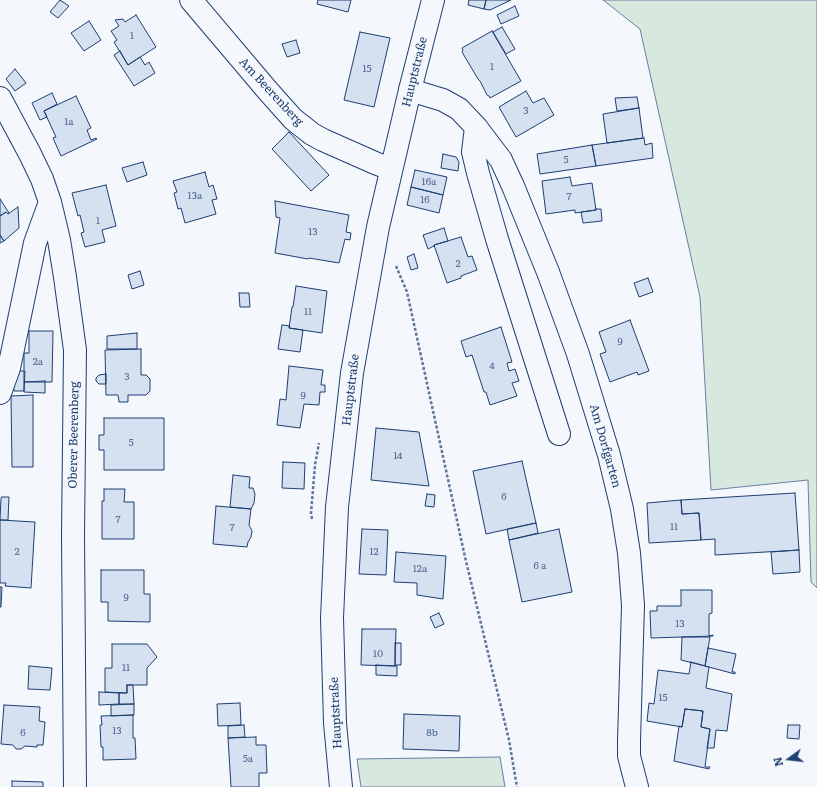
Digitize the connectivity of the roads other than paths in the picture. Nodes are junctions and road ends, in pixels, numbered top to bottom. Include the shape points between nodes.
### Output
1 (191, 0) edge
2 (433, 0) edge
3 (410, 90) junction
4 (0, 98) edge
5 (476, 127) junction
6 (391, 168) junction
7 (50, 202) junction
8 (0, 393) edge
9 (559, 434) dead end
10 (75, 787) edge
11 (341, 787) edge
12 (637, 787) edge

1 - 6 street, Am Beerenberg via 293,119 323,140
2 - 3 street, Hauptstraße
3 - 5 street, Am Dorfgarten via 444,100 459,109
3 - 6 street, Hauptstraße
4 - 7 street, Oberer Beerenberg via 30,154
5 - 9 street via 473,152 478,173
5 - 12 street, Am Dorfgarten via 501,160 548,272 578,354 622,509 633,605 629,756
6 - 11 street, Hauptstraße via 352,373 337,507 332,618 335,724
7 - 8 street via 35,243 9,368
7 - 10 street, Oberer Beerenberg via 59,240 75,350

